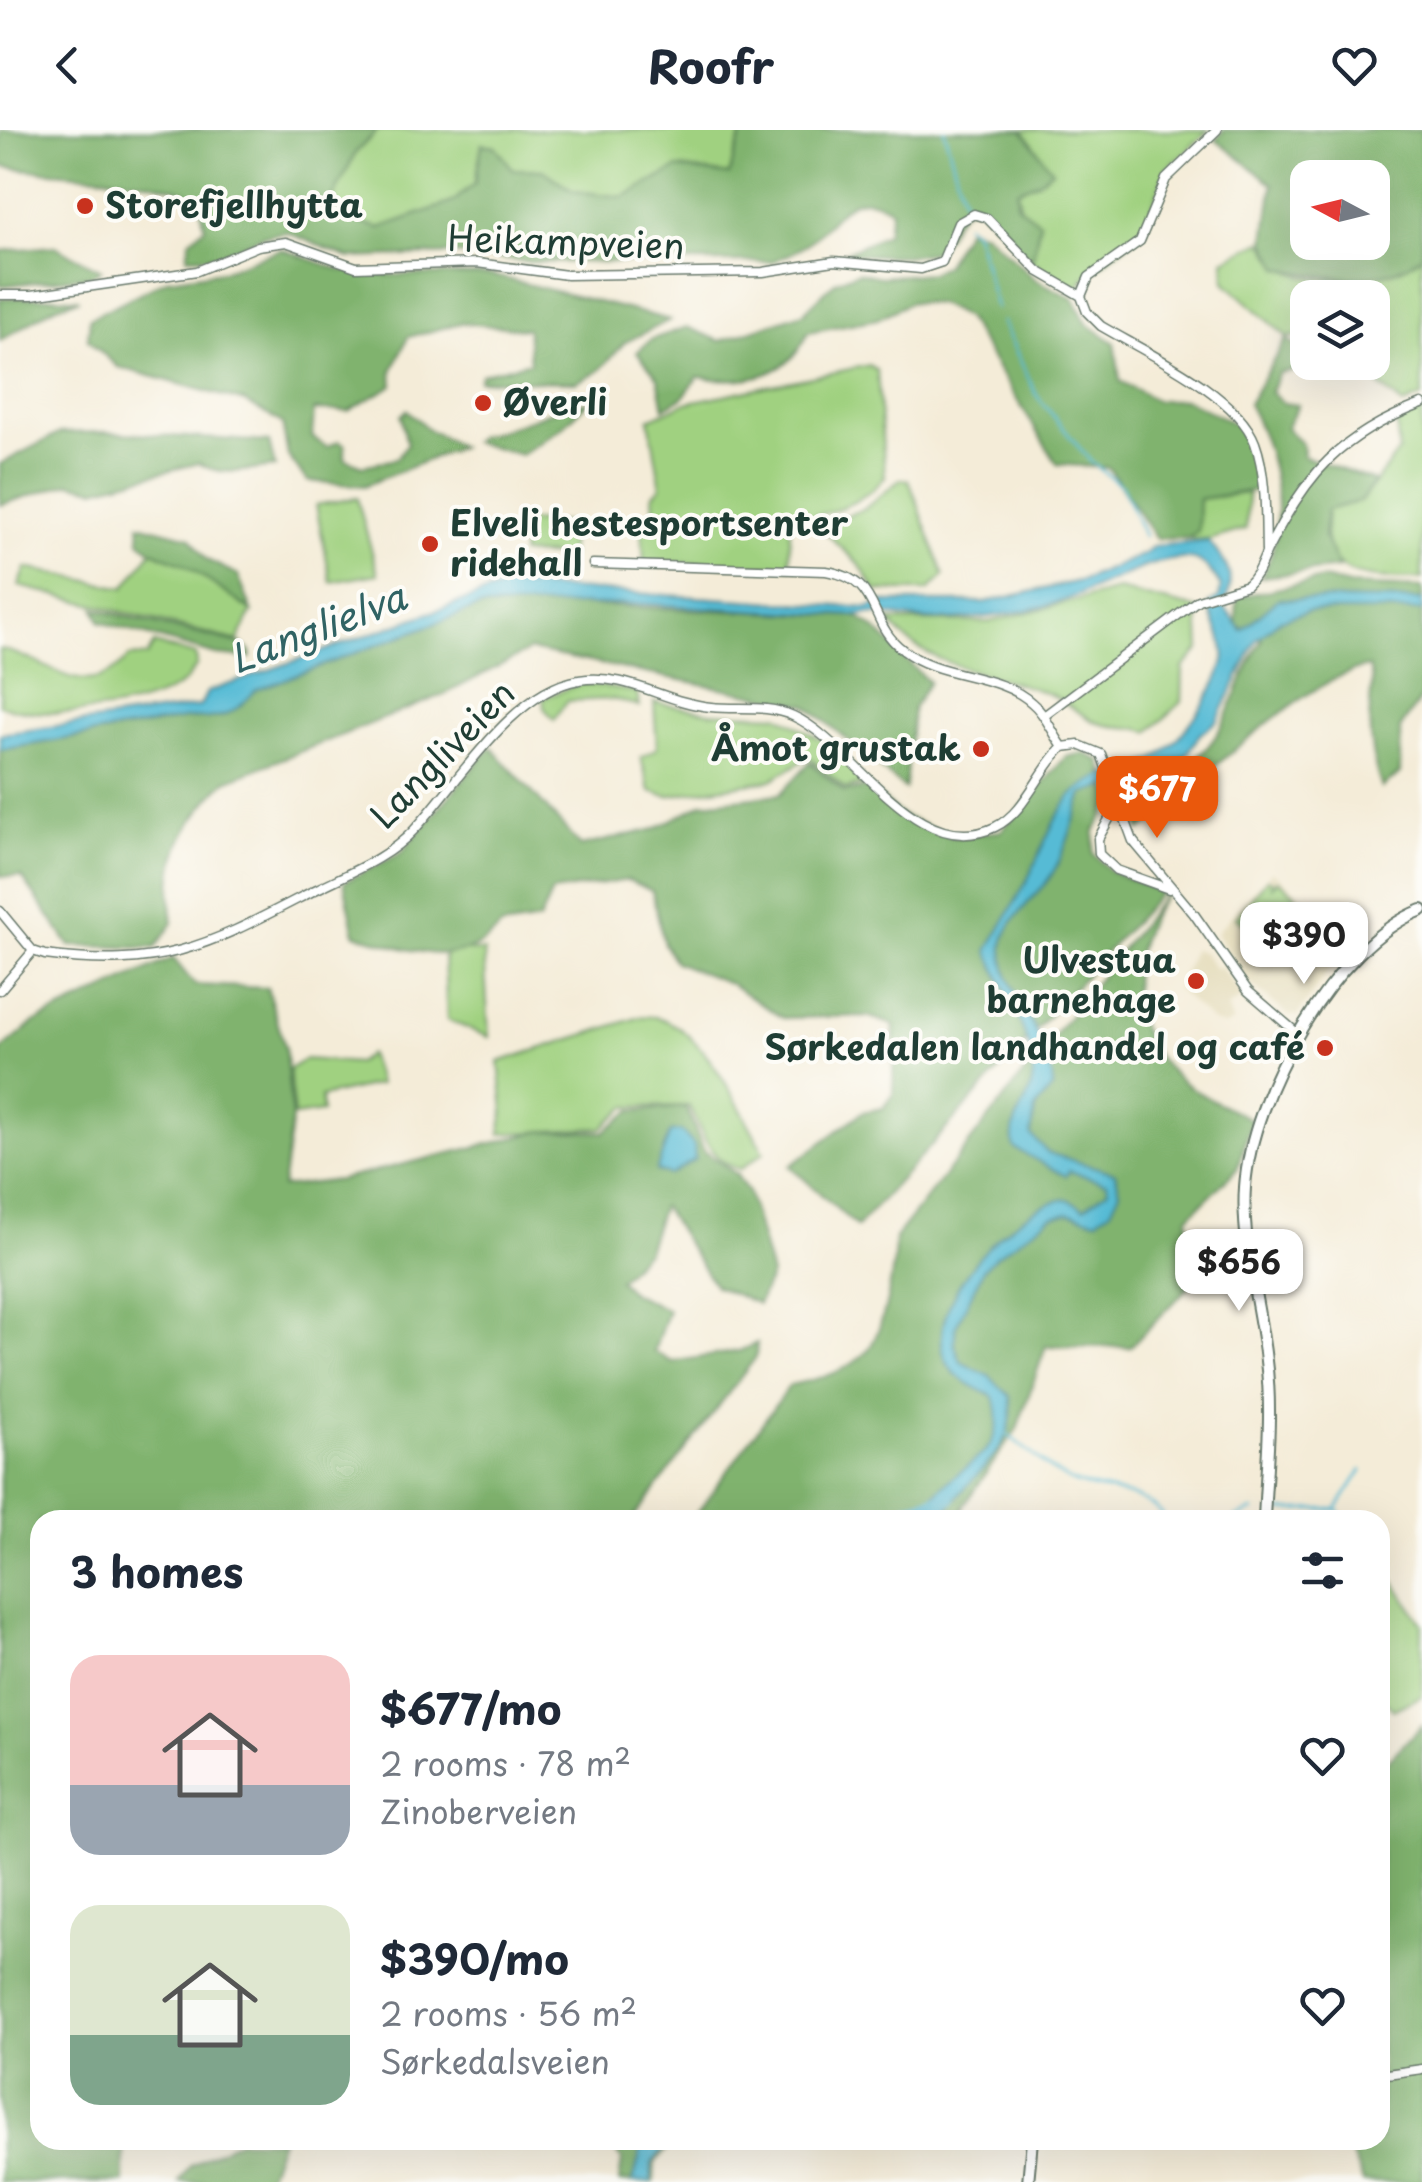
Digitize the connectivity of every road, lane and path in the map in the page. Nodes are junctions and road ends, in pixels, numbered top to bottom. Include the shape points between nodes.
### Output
1 (1217, 130) edge
2 (0, 295) edge
3 (1081, 296) junction
4 (1422, 404) edge
5 (1266, 552) junction
6 (593, 564) dead end
7 (1044, 716) junction
8 (1063, 747) junction
9 (1118, 799) junction
10 (1173, 891) junction
11 (1422, 910) edge
12 (0, 911) edge
13 (33, 951) junction
14 (0, 990) edge
15 (1298, 1034) junction
16 (1264, 1510) edge
17 (1422, 2068) edge
18 (1390, 2074) edge
19 (1031, 2150) edge
20 (1028, 2182) edge

1 - 3 street via 1166,180 1140,241 1089,278
2 - 3 street, Heikampveien via 196,271 286,242 356,267 477,263 592,276 763,272 834,261 921,268 942,262 958,222 974,214 987,218 1038,270
3 - 5 street via 1095,321 1235,411 1260,462
4 - 5 street via 1374,423 1334,451
5 - 7 street via 1252,580 1198,600
6 - 7 street via 826,571 856,580 889,637 908,654 1016,692
7 - 8 street
8 - 9 street via 1095,750
8 - 13 street, Langliveien via 1011,818 986,830 956,832 892,802 822,734 793,716 699,706 630,682 574,681 544,692 517,713 390,851 230,934 163,957 75,958
9 - 10 street via 1130,836
9 - 10 street via 1099,836 1099,854 1116,870
10 - 15 street via 1248,991
11 - 15 street via 1353,958
12 - 13 street
13 - 14 street
15 - 16 street via 1255,1137 1244,1193 1269,1388
17 - 18 street
19 - 20 street

